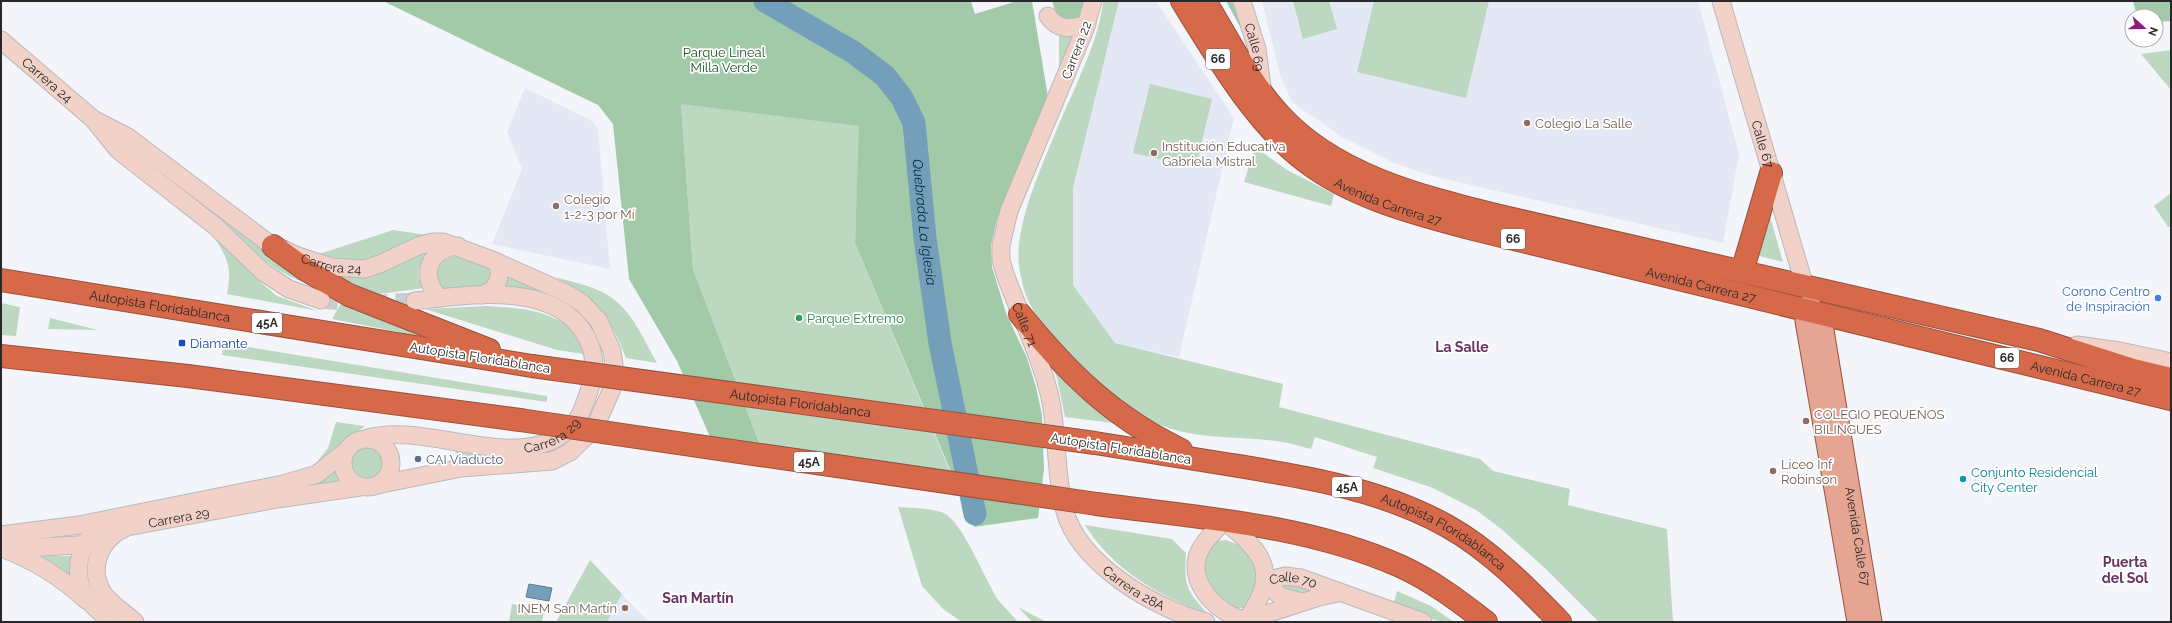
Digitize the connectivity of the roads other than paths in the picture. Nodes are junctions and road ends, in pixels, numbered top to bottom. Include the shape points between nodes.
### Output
1 (1093, 1) edge
2 (1182, 1) edge
3 (1205, 1) edge
4 (1242, 1) edge
5 (1721, 1) edge
6 (1048, 16) dead end
7 (1087, 24) junction
8 (1, 40) edge
9 (1058, 98) joint
10 (1261, 104) junction
11 (93, 119) junction
12 (1771, 173) junction
13 (273, 246) junction
14 (458, 246) junction
15 (497, 262) junction
16 (1742, 272) junction
17 (1, 280) edge
18 (1805, 287) junction
19 (481, 295) junction
20 (440, 298) junction
21 (322, 300) tunnel mouth
22 (415, 301) tunnel mouth
23 (1813, 311) junction
24 (1020, 314) junction
25 (2039, 340) junction
26 (1, 356) edge
27 (2171, 362) edge
28 (529, 366) junction
29 (614, 376) joint
30 (2171, 380) edge
31 (2171, 398) edge
32 (368, 438) junction
33 (346, 451) junction
34 (1200, 460) junction
35 (377, 485) junction
36 (360, 487) junction
37 (116, 517) junction
38 (1224, 521) junction
39 (105, 542) junction
40 (2, 545) edge
41 (84, 545) junction
42 (1090, 553) joint
43 (1265, 581) junction
44 (1338, 593) junction
45 (1300, 602) junction
46 (93, 606) junction
47 (111, 622) edge
48 (135, 622) edge
49 (1206, 622) edge
50 (1242, 622) edge
51 (1423, 622) edge
52 (1486, 622) edge
53 (1560, 622) edge
54 (1857, 622) edge
55 (1872, 622) edge

1 - 7 street, Carrera 22
2 - 10 highway, 66 via 1226,70
3 - 10 highway, 66
4 - 10 street, Calle 69 via 1256,45
5 - 12 street, Calle 67
6 - 7 street via 1056,25 1063,28
7 - 9 street, Carrera 22
8 - 11 street, Carrera 24
9 - 24 street, Calle 71 via 1009,211 1001,245 1001,260
10 - 16 highway, Avenida Carrera 27 / 66 via 1307,140 1355,168 1392,185 1495,215
10 - 23 highway, Avenida Carrera 27 / 66 via 1286,145 1306,162 1336,181 1399,208 1473,229
11 - 13 street, Carrera 24 via 128,137
11 - 21 street, Carrera 24 via 118,150 215,226 262,272 289,289
12 - 16 highway
12 - 18 street, Calle 67
13 - 14 street, Carrera 24 via 316,262 355,269 382,264 424,243 443,242
13 - 28 highway via 306,270 349,295
14 - 15 street, Carrera 24
14 - 20 street via 441,251 430,265 429,284
15 - 19 street via 500,274 497,285
15 - 29 street, Carrera 24 via 566,293 591,311 602,326 612,351
16 - 18 highway, Avenida Carrera 27 / 66
17 - 28 highway, Autopista Floridablanca / 45A
18 - 23 main road, Avenida Calle 67
18 - 25 highway, Avenida Carrera 27 / 66
19 - 20 street
19 - 32 street, Carrera 29 via 506,295 538,300 572,318 583,331 591,346 595,363 582,414 577,422 563,434 540,445 501,447 388,434
20 - 22 street
23 - 31 highway, Avenida Carrera 27 / 66
23 - 54 main road, Avenida Calle 67 via 1805,321
23 - 55 main road, Avenida Calle 67 via 1823,324
24 - 34 highway via 1066,369 1112,410 1143,431
24 - 42 street, Calle 71 via 1050,395 1064,510 1074,532
25 - 27 street, Avenida Carrera 27 via 2120,350
25 - 30 highway, Avenida Carrera 27 / 66
26 - 38 highway, 45A, bridge via 196,377 520,420
28 - 34 highway, Autopista Floridablanca / 45A, bridge via 1095,443
29 - 35 street, Carrera 29 via 607,404 594,429 586,439 562,458 552,461 461,468
32 - 33 street via 352,444
32 - 35 street via 384,445 391,458 385,478
33 - 36 street via 343,464 346,473 353,483
33 - 37 street, Carrera 29 via 317,474 304,479
34 - 53 highway, Autopista Floridablanca / 45A via 1310,478 1371,494 1422,513 1448,527 1499,563
35 - 36 street
36 - 39 street, Carrera 29 via 277,499 127,527 115,532
37 - 40 street, Carrera 29
37 - 41 street via 97,528
38 - 43 street via 1254,546 1263,565
38 - 50 street via 1199,553 1198,576 1211,601
38 - 52 highway, 45A via 1311,536 1373,555 1423,578
39 - 41 street
39 - 48 street via 97,562 99,583 109,600
40 - 41 street
40 - 46 street via 50,571
41 - 46 street via 79,561 79,578 84,593
42 - 49 street, Carrera 28A via 1105,568 1136,590 1176,612
43 - 44 street, Calle 70 via 1293,576
43 - 45 street, Calle 70 via 1280,596
43 - 50 street via 1257,605
44 - 45 street, Calle 70
44 - 51 street, Calle 70
45 - 50 street, Calle 70
46 - 47 street

